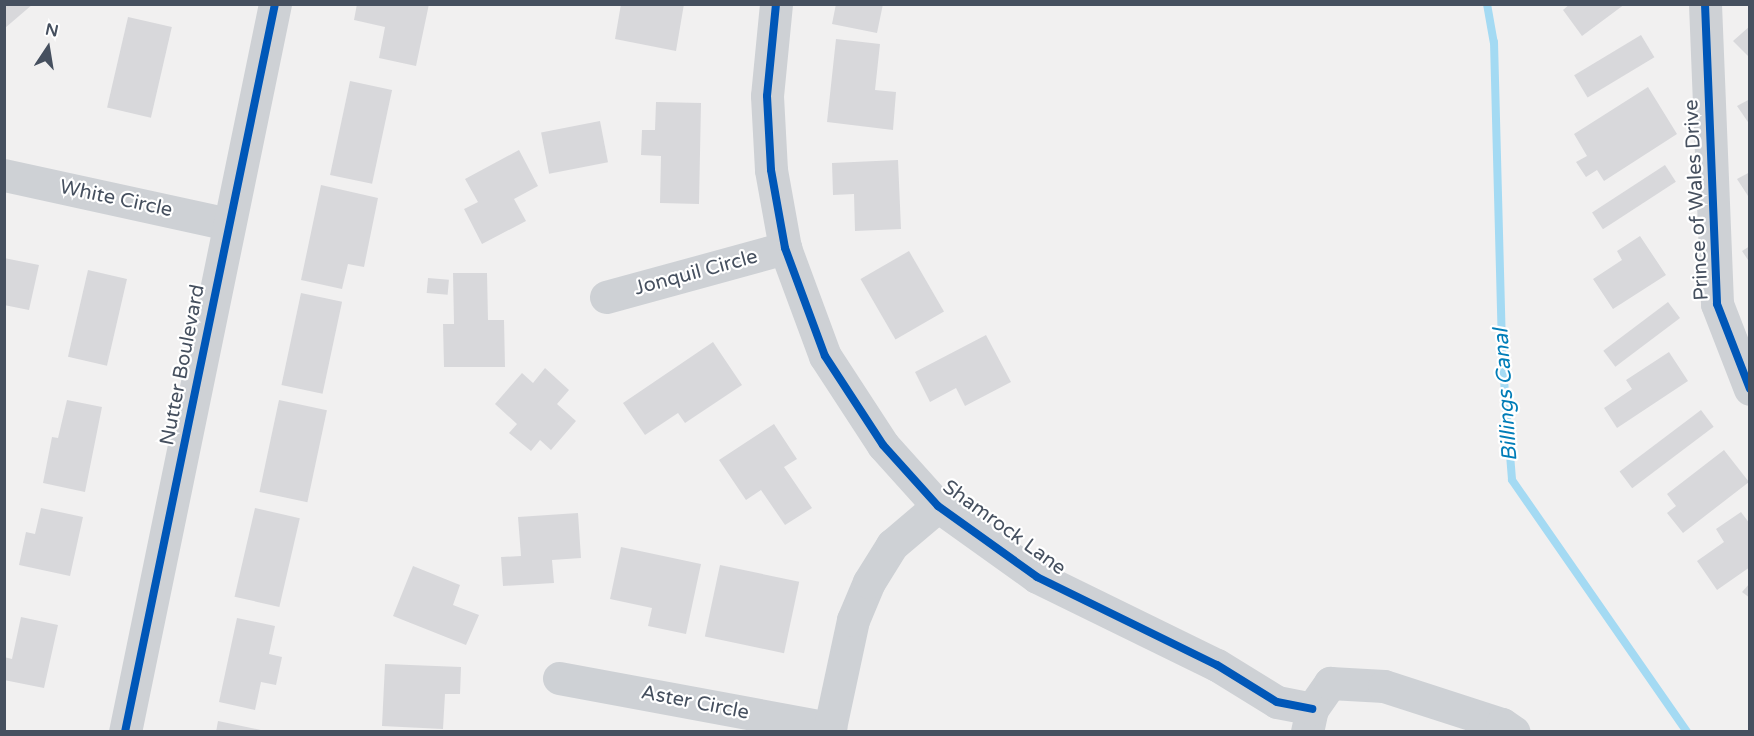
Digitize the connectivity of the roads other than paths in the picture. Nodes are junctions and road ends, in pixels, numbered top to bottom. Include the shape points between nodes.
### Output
1 (274, 4) edge
2 (776, 4) edge
3 (1705, 4) edge
4 (4, 175) edge
5 (228, 224) junction
6 (785, 248) junction
7 (606, 297) dead end
8 (1749, 389) edge
9 (938, 506) junction
10 (559, 678) dead end
11 (1316, 708) edge
12 (830, 730) edge
13 (125, 732) edge
14 (1515, 732) edge

1 - 5 street, Nutter Boulevard
2 - 6 street, Shamrock Lane via 767,96 771,170
3 - 8 street, Prince of Wales Drive via 1717,304
4 - 5 street, White Circle
5 - 13 street, Nutter Boulevard
6 - 7 street, Jonquil Circle
6 - 9 street, Shamrock Lane via 825,356 883,445
9 - 11 street, Shamrock Lane via 1037,577 1217,665 1276,702
9 - 12 street via 892,545 869,582 853,620
10 - 12 street, Aster Circle
11 - 14 street, Shamrock Lane via 1384,686 1502,724

